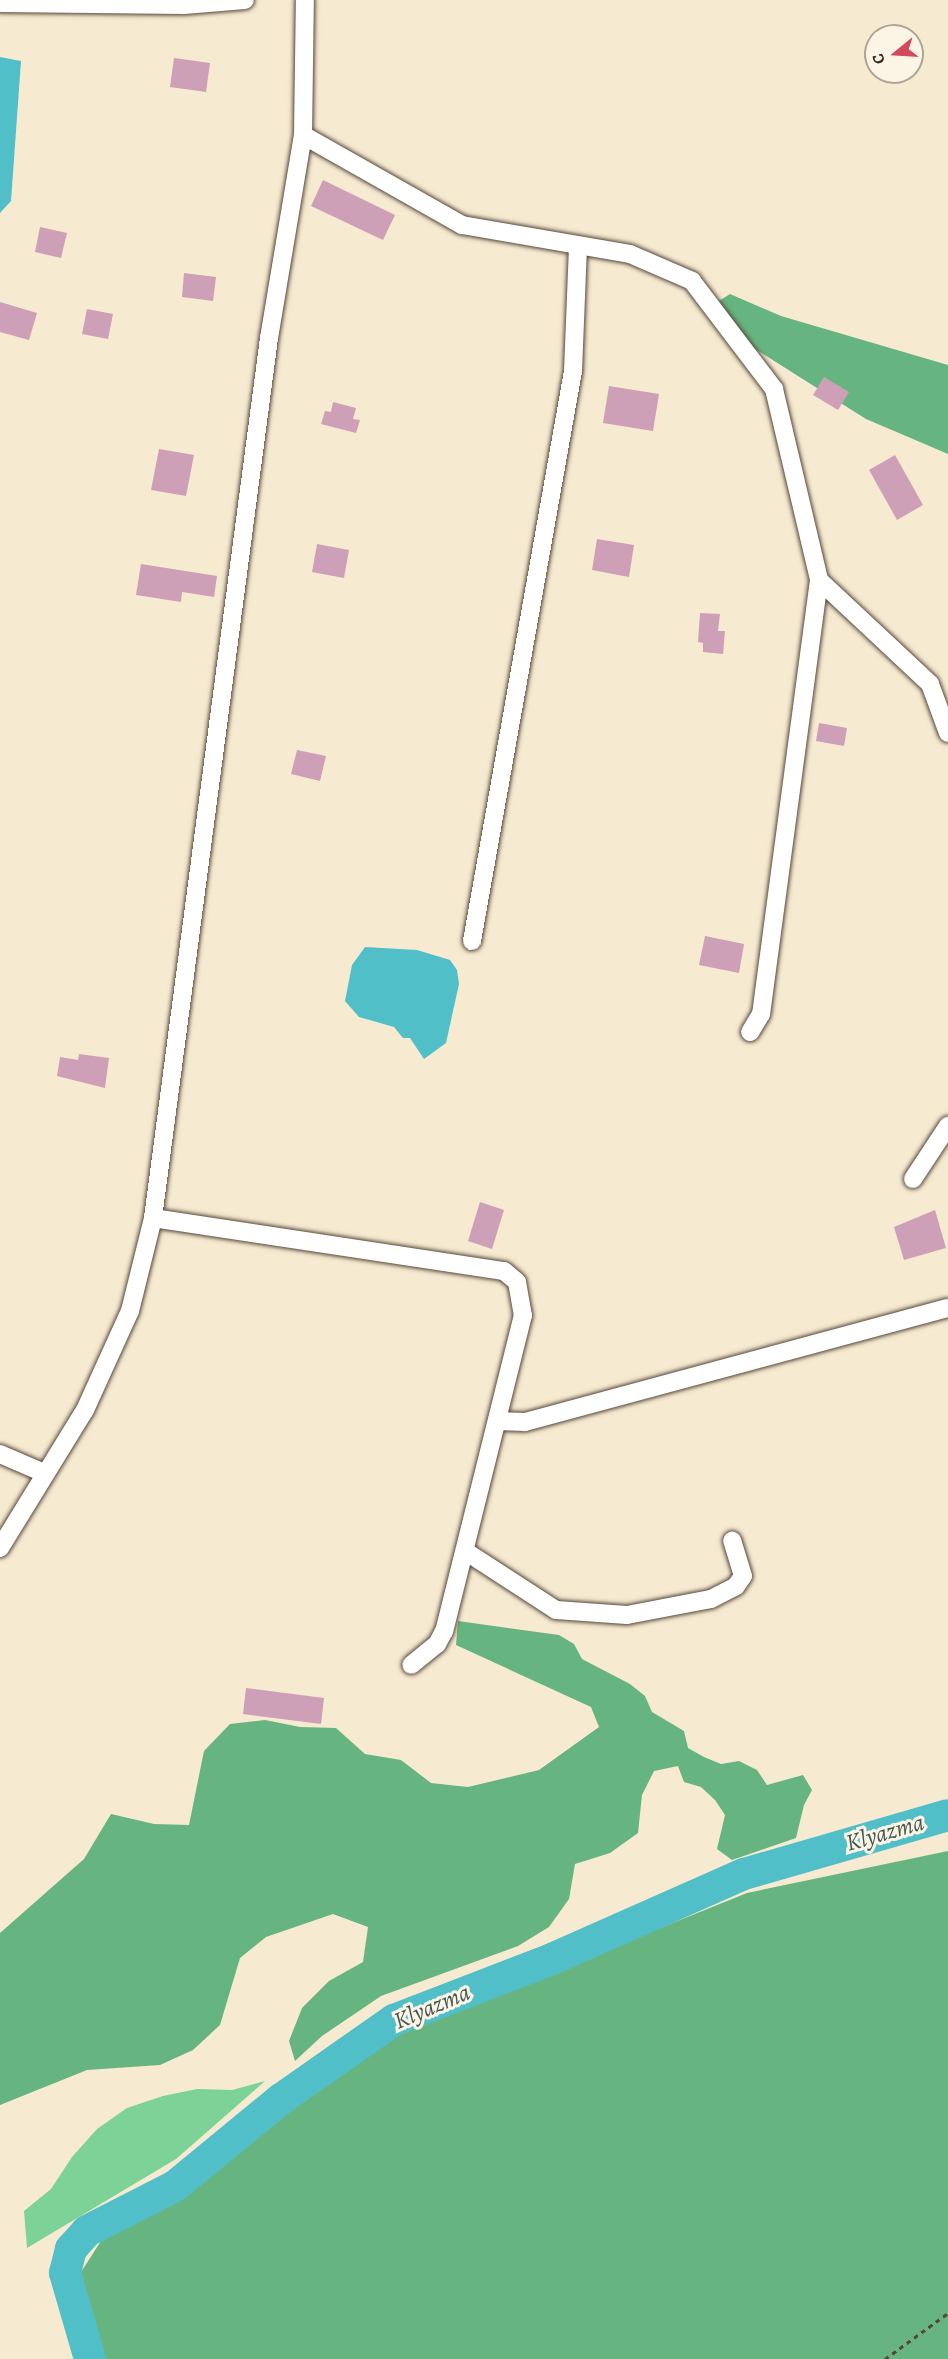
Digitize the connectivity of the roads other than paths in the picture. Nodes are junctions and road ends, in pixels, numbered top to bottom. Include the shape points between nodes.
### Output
1 (245, 0) edge
2 (305, 0) edge
3 (83, 2) edge
4 (0, 3) edge
5 (303, 135) junction
6 (578, 247) junction
7 (819, 580) junction
8 (948, 733) edge
9 (472, 941) dead end
10 (750, 1032) dead end
11 (948, 1126) edge
12 (913, 1179) dead end
13 (153, 1218) junction
14 (948, 1308) edge
15 (497, 1421) junction
16 (0, 1454) edge
17 (44, 1473) junction
18 (732, 1541) dead end
19 (0, 1548) edge
20 (465, 1551) junction
21 (411, 1665) dead end

1 - 3 street
2 - 5 street
3 - 4 street
5 - 6 street via 462,225
5 - 13 street via 267,350
6 - 7 street via 630,254 692,281 774,389
6 - 9 street via 573,371
7 - 8 street via 930,684
7 - 10 street via 761,1014
11 - 12 street
13 - 15 street via 504,1271 517,1282 523,1315
13 - 17 street via 130,1311 85,1410
14 - 15 street via 525,1422
15 - 20 street
16 - 17 street
17 - 19 street
18 - 20 street via 743,1576 736,1586 711,1599 627,1615 556,1610
20 - 21 street via 444,1631 437,1644

